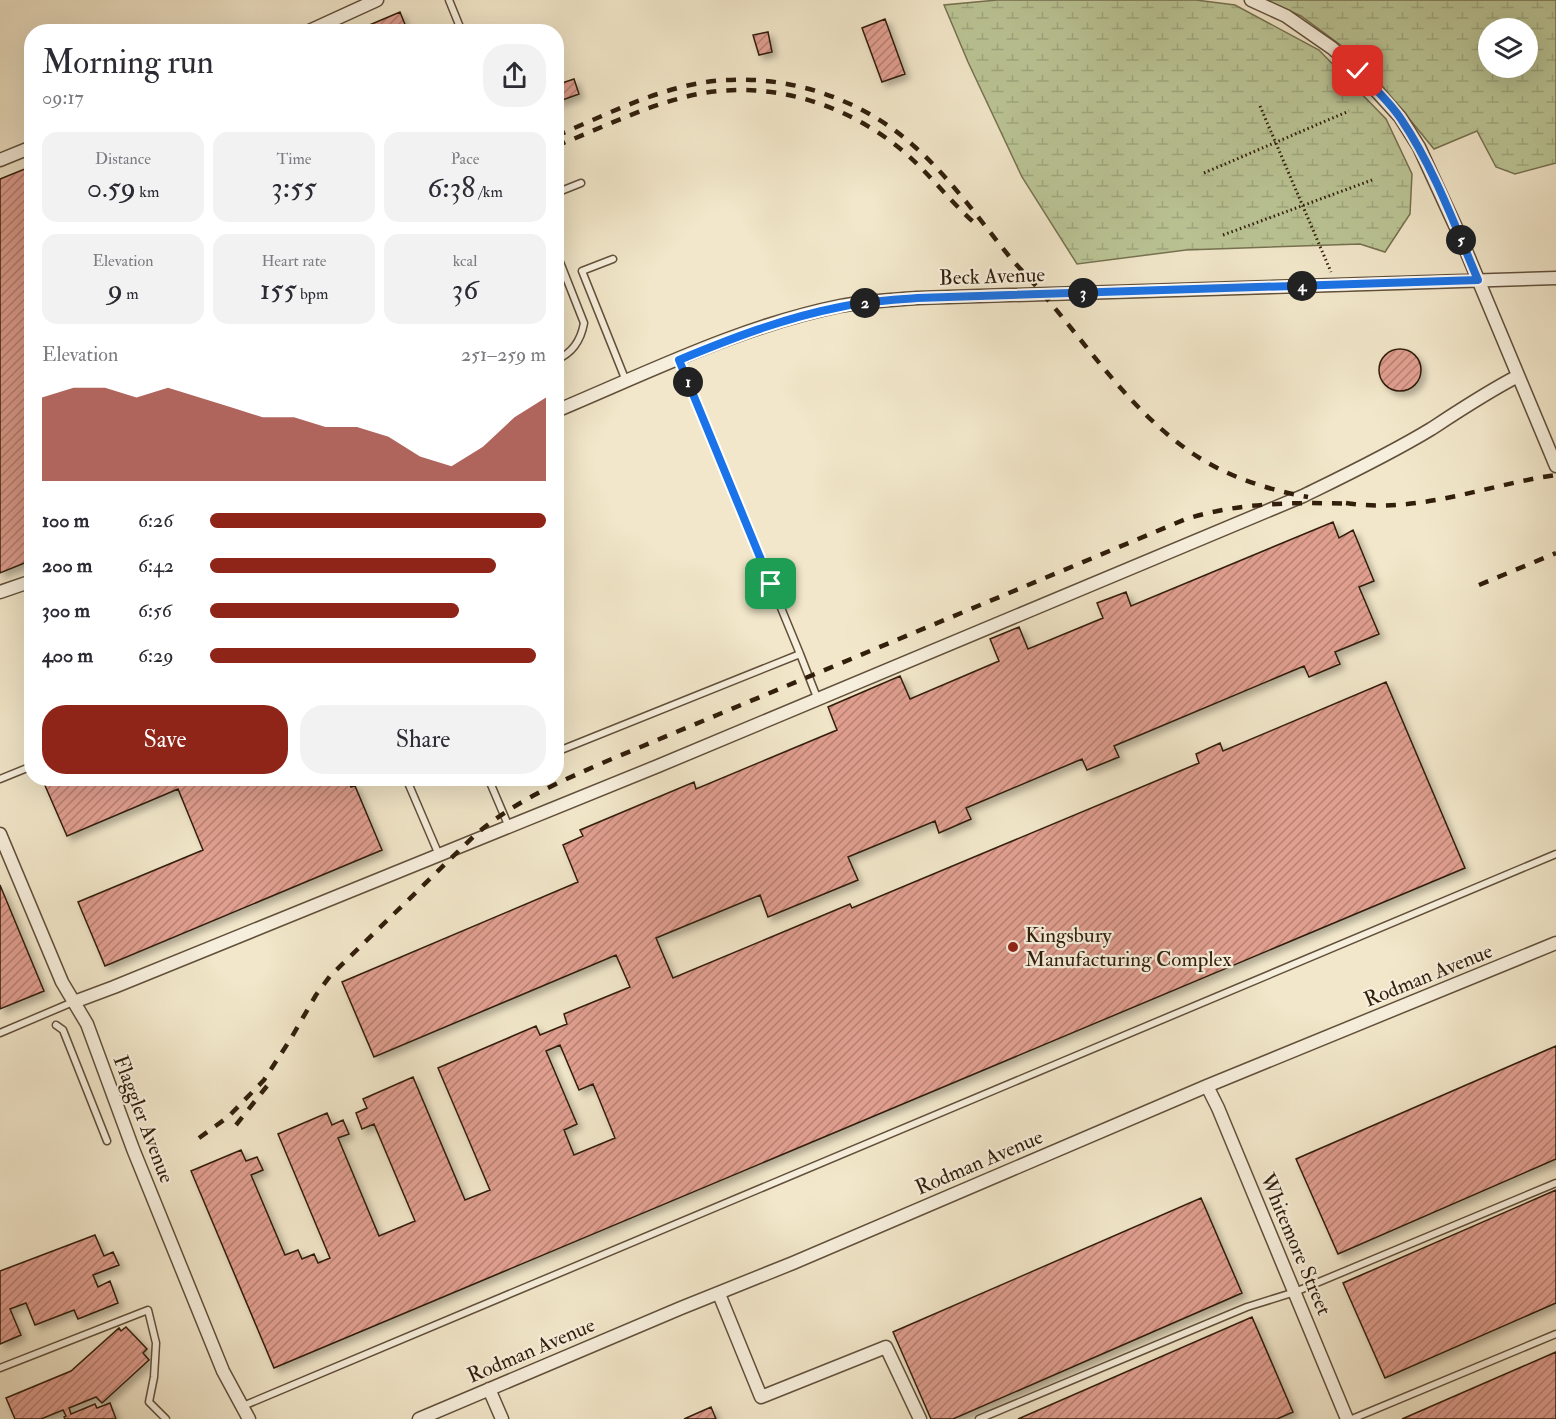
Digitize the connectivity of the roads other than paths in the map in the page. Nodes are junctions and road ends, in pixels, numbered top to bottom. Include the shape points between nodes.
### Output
1 (377, 0) edge
2 (449, 0) edge
3 (1251, 0) edge
4 (324, 24) edge
5 (459, 24) edge
6 (24, 150) edge
7 (0, 160) edge
8 (581, 183) dead end
9 (564, 190) edge
10 (613, 259) dead end
11 (564, 272) edge
12 (1556, 278) edge
13 (1478, 280) junction
14 (564, 355) edge
15 (679, 360) junction
16 (1518, 376) junction
17 (626, 382) junction
18 (564, 408) edge
19 (1556, 466) edge
20 (24, 583) edge
21 (5, 590) edge
22 (800, 654) junction
23 (818, 700) junction
24 (564, 749) edge
25 (24, 769) edge
26 (0, 779) edge
27 (409, 786) edge
28 (493, 786) edge
29 (509, 827) junction
30 (0, 834) edge
31 (1556, 854) edge
32 (439, 856) junction
33 (1556, 943) edge
34 (74, 1002) junction
35 (56, 1025) dead end
36 (0, 1033) edge
37 (1207, 1086) junction
38 (107, 1141) dead end
39 (1556, 1183) edge
40 (1294, 1292) junction
41 (719, 1294) junction
42 (1556, 1334) edge
43 (0, 1368) edge
44 (489, 1389) junction
45 (243, 1406) junction
46 (166, 1419) edge
47 (249, 1419) edge
48 (419, 1419) edge
49 (502, 1419) edge
50 (920, 1419) edge
51 (979, 1419) edge
52 (1347, 1419) edge
53 (1352, 1419) edge

1 - 4 street
2 - 5 lane
3 - 13 street via 1286,16 1332,48 1400,117 1419,147
6 - 7 street
8 - 9 lane
10 - 17 lane via 582,272
11 - 14 lane via 584,323 575,347
12 - 13 street, Beck Avenue
13 - 15 street, Beck Avenue via 866,303 746,332
13 - 16 street
15 - 17 street, Beck Avenue
15 - 22 lane
16 - 19 street
16 - 23 street via 1430,429 1303,496
17 - 18 street, Beck Avenue
20 - 21 street
22 - 23 lane
22 - 24 lane
23 - 29 street
25 - 26 lane
27 - 32 lane
28 - 29 lane
29 - 32 street
30 - 34 street, Flaggler Avenue
31 - 45 lane
32 - 34 street
33 - 37 street, Rodman Avenue
34 - 36 lane
34 - 45 street, Flaggler Avenue via 87,1024 223,1371
35 - 38 lane via 63,1030
37 - 40 street, Whitemore Street
37 - 41 street, Rodman Avenue
39 - 40 lane
40 - 51 lane via 1247,1307
40 - 52 street, Whitemore Street
41 - 44 street, Rodman Avenue
41 - 50 street via 761,1397 886,1347
42 - 53 lane
43 - 46 lane via 148,1310 156,1343 149,1402
44 - 48 street, Rodman Avenue
44 - 49 street
45 - 47 street, Flaggler Avenue

